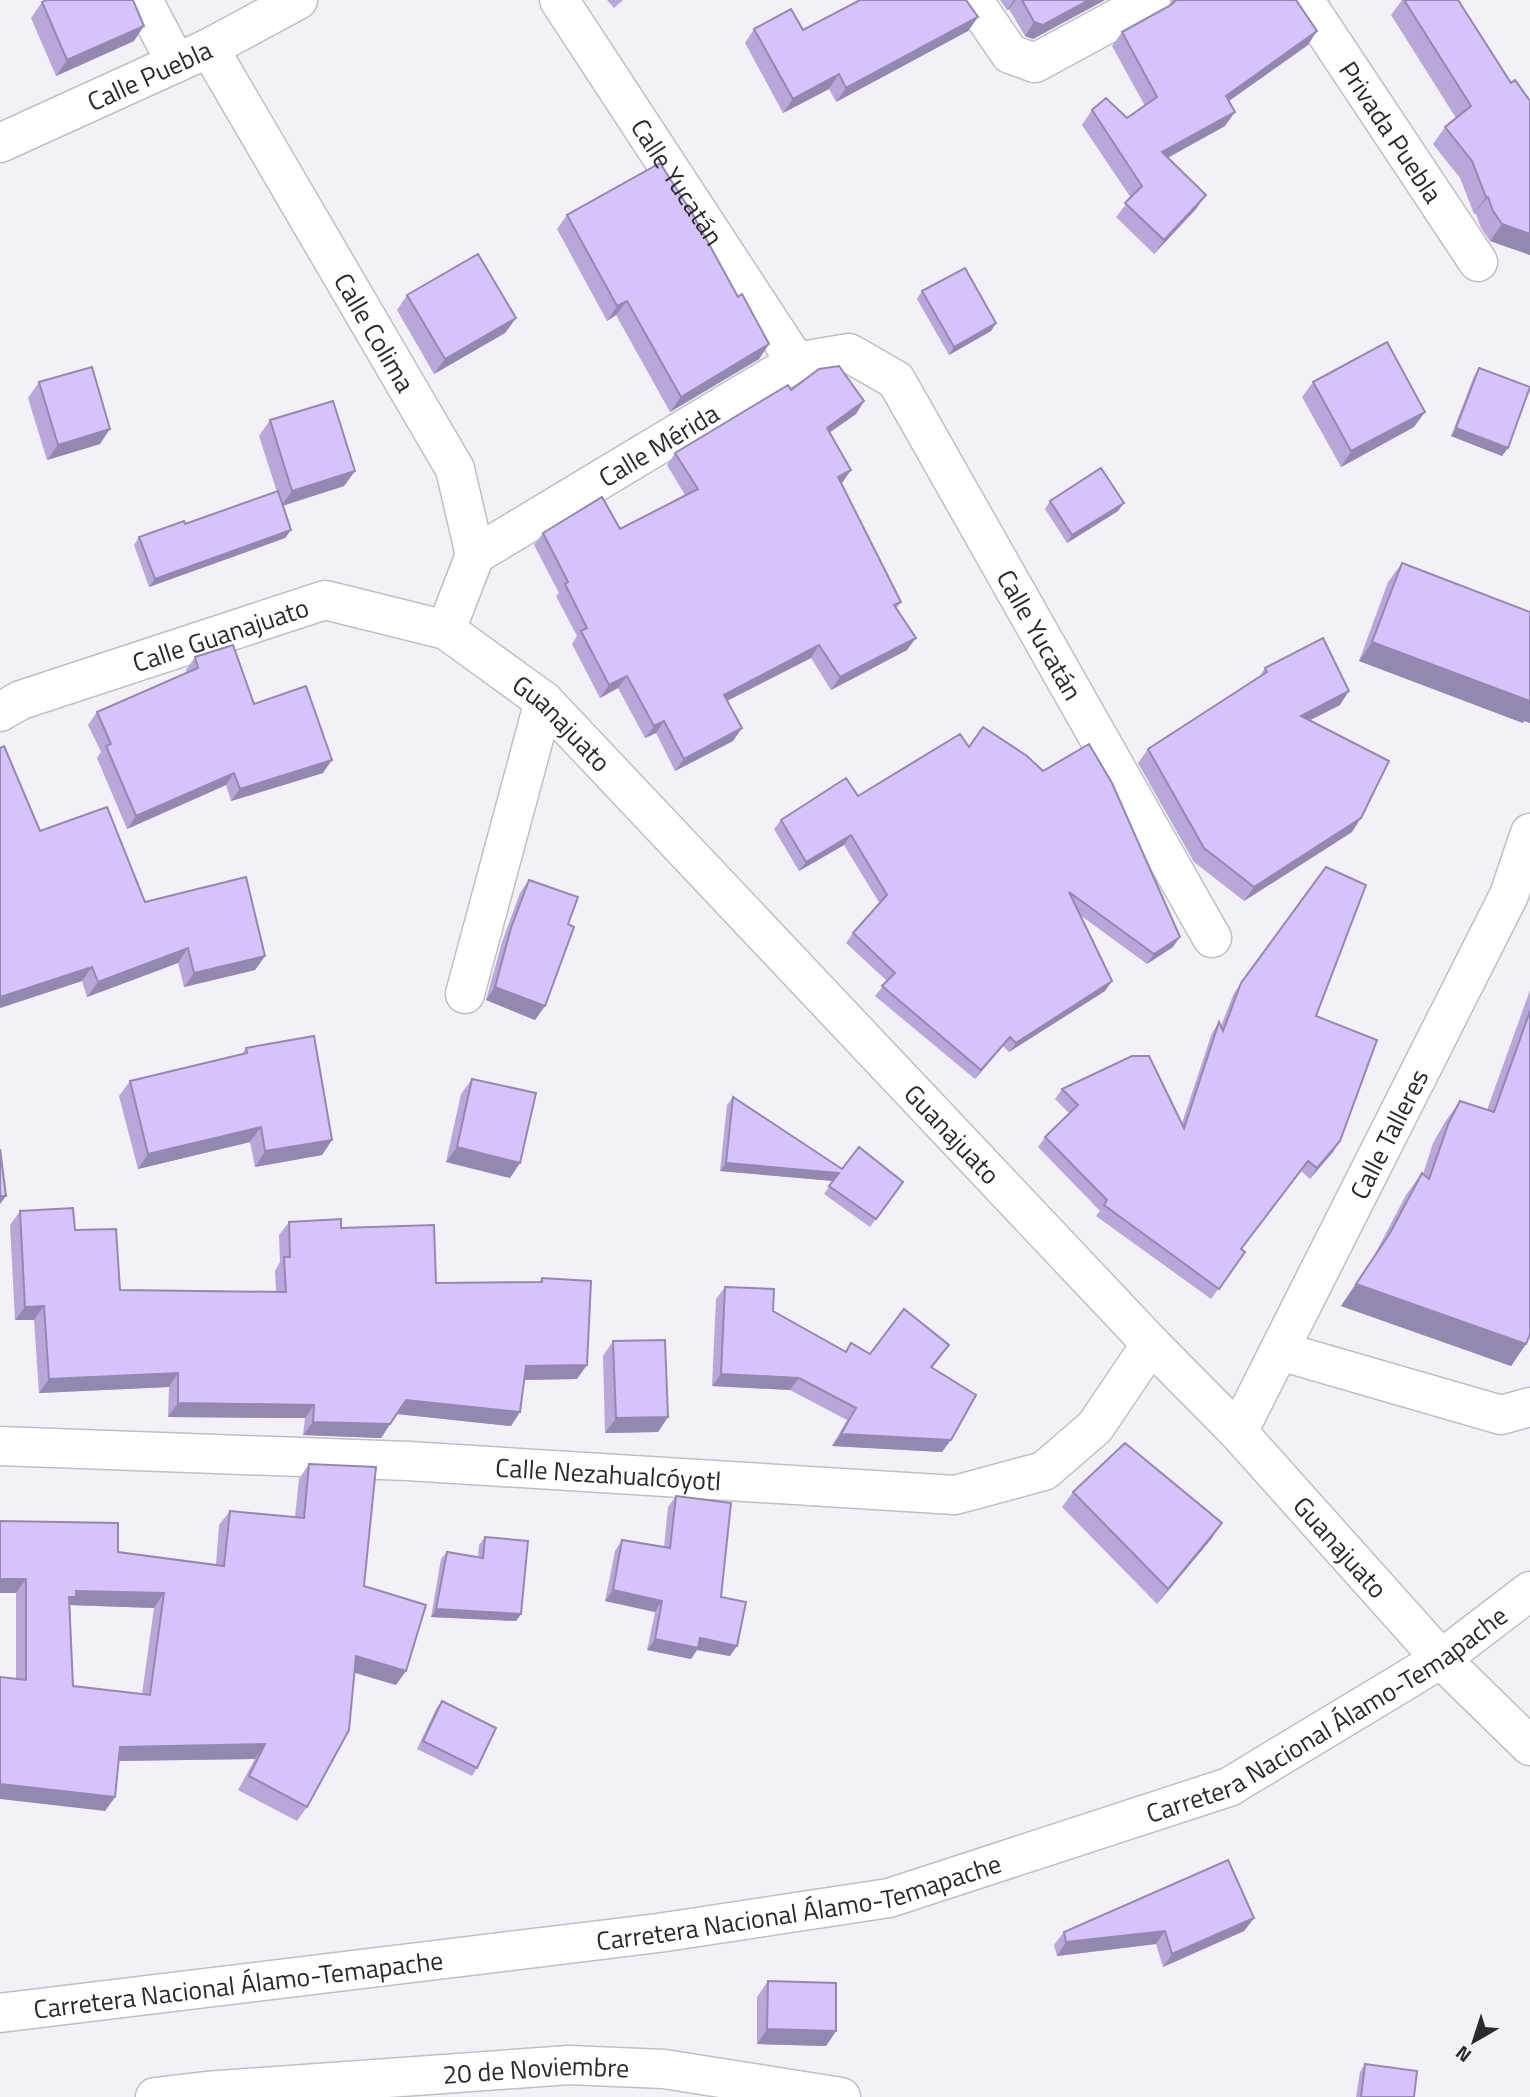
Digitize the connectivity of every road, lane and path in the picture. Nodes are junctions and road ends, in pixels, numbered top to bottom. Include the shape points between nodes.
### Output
1 (143, 0) edge
2 (298, 0) edge
3 (559, 0) edge
4 (973, 0) edge
5 (1151, 0) edge
6 (1304, 0) edge
7 (192, 56) junction
8 (0, 143) edge
9 (1478, 262) dead end
10 (849, 353) joint
11 (796, 362) junction
12 (475, 555) junction
13 (446, 630) junction
14 (7, 698) edge
15 (544, 701) junction
16 (1530, 833) edge
17 (1212, 938) dead end
18 (465, 994) dead end
19 (1151, 1344) junction
20 (1280, 1351) junction
21 (1530, 1407) edge
22 (1238, 1432) junction
23 (0, 1446) edge
24 (1530, 1591) edge
25 (1441, 1658) junction
26 (1530, 1746) edge
27 (0, 2014) edge
28 (660, 2083) edge
29 (155, 2097) edge
30 (841, 2097) edge

1 - 7 street, Calle Colima
2 - 7 street, Calle Puebla
3 - 11 street, Calle Yucatán
4 - 5 street via 1010,54 1035,63
6 - 9 street, Privada Puebla
7 - 8 street, Calle Puebla
7 - 12 street, Calle Colima via 455,469
10 - 11 street, Calle Mérida
10 - 17 street, Calle Yucatán via 896,380
11 - 12 street, Calle Mérida
12 - 13 street
13 - 14 street, Calle Guanajuato via 324,600
13 - 15 street, Guanajuato
15 - 18 street
15 - 19 street, Guanajuato
16 - 20 street, Calle Talleres via 1509,895
19 - 22 street, Guanajuato
19 - 23 street, Calle Nezahualcóyotl via 1095,1427 1044,1472 955,1495 408,1461
20 - 21 street via 1500,1415
20 - 22 street, Calle Talleres
22 - 25 street, Guanajuato
24 - 25 street, Carretera Nacional Álamo-Temapache
25 - 26 street, Guanajuato
25 - 27 street, Carretera Nacional Álamo-Temapache via 1229,1787 889,1898 658,1933
28 - 29 street, 20 de Noviembre via 569,2065
28 - 30 street, 20 de Noviembre

